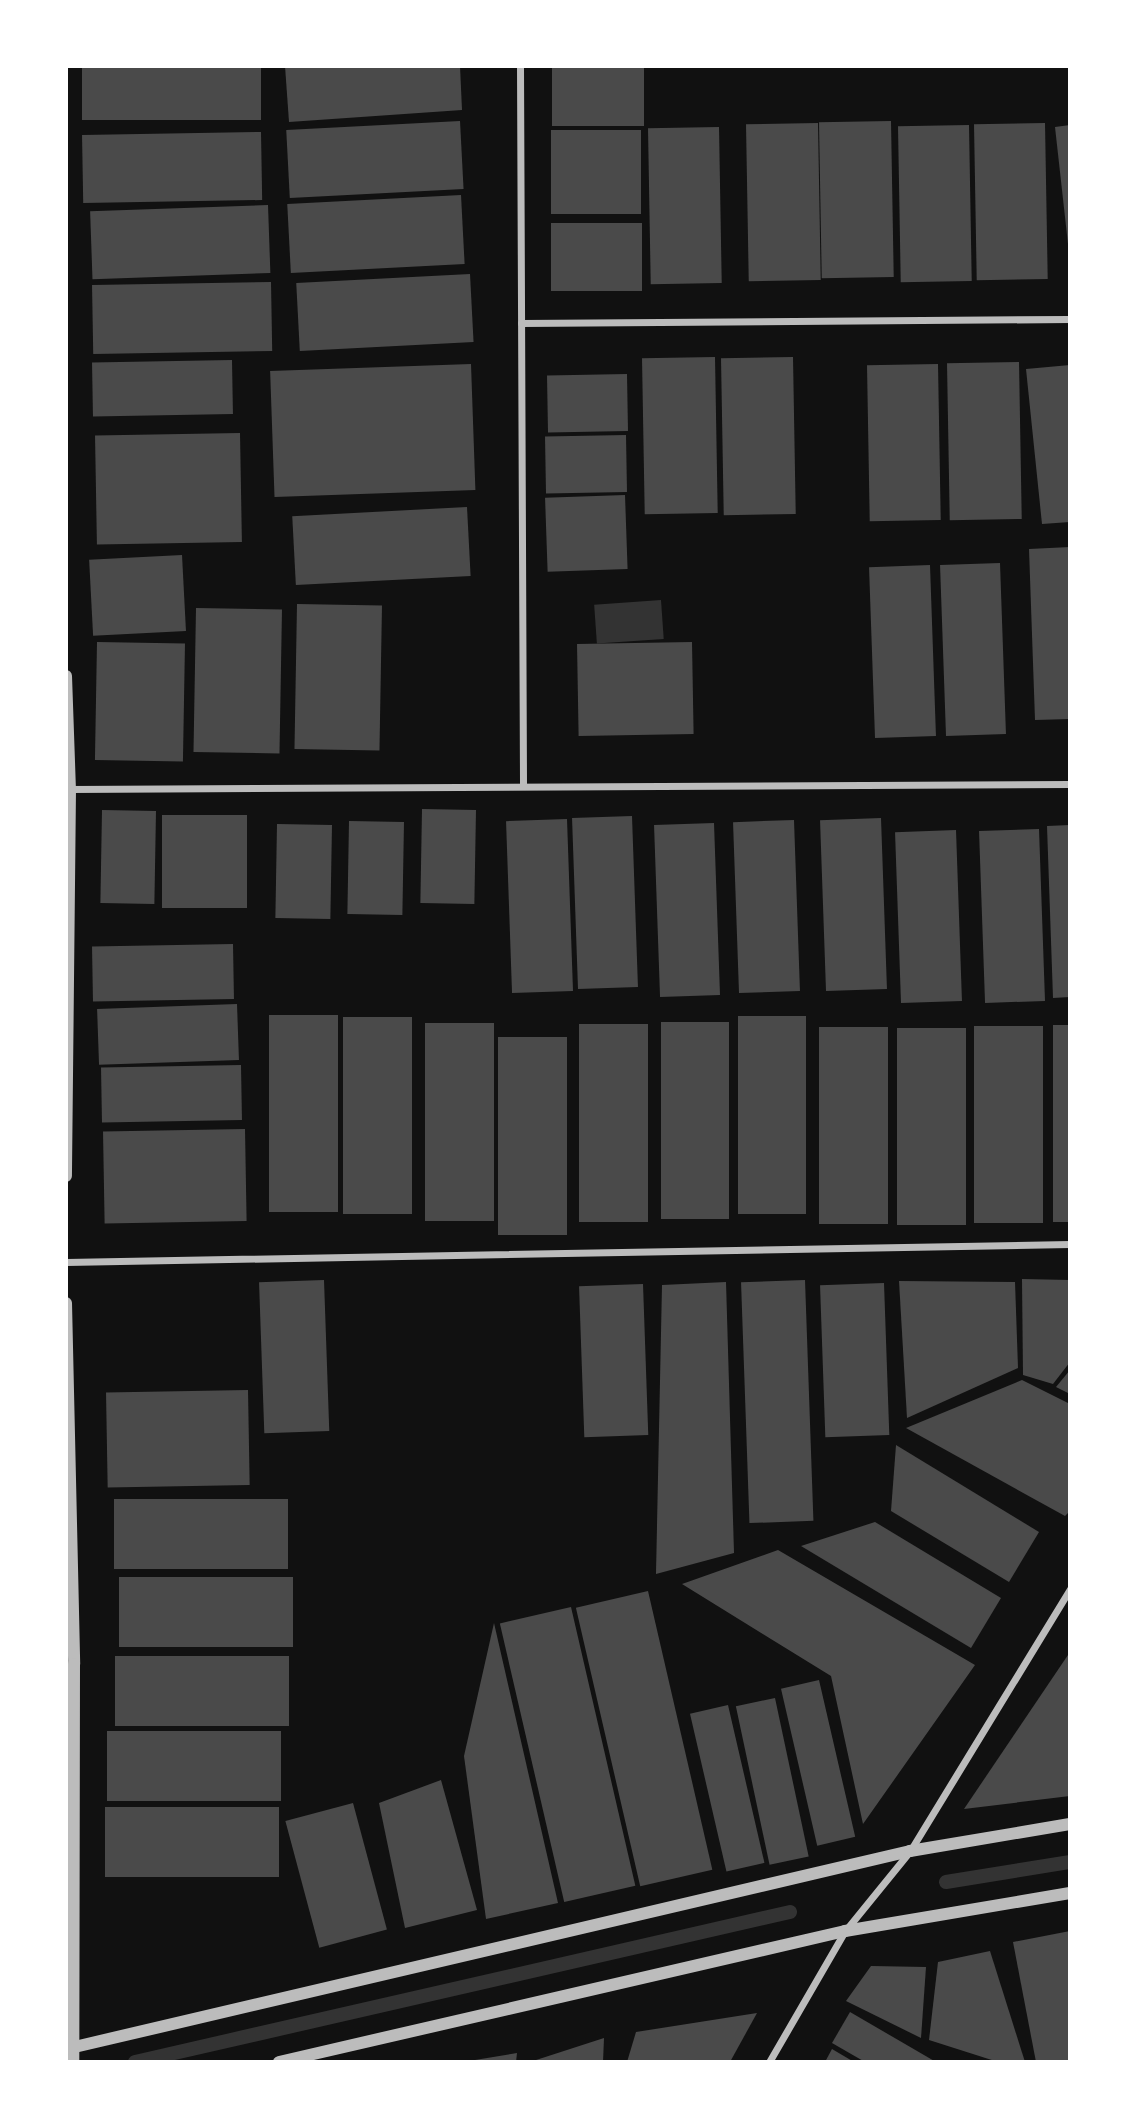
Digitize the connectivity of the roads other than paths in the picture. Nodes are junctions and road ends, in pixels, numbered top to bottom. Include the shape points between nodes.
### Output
1 (520, 66) edge
2 (1069, 319) edge
3 (522, 323) junction
4 (66, 676) edge
5 (1069, 784) edge
6 (523, 785) junction
7 (70, 789) junction
8 (66, 1176) edge
9 (1069, 1244) edge
10 (66, 1262) edge
11 (66, 1303) edge
12 (1069, 1588) edge
13 (1069, 1824) edge
14 (910, 1851) junction
15 (1069, 1893) edge
16 (845, 1931) junction
17 (69, 2047) edge
18 (73, 2062) edge
19 (279, 2062) edge
20 (769, 2062) edge

1 - 3 street
2 - 3 street
3 - 6 street
4 - 7 street
5 - 6 street
6 - 7 street
7 - 8 street
9 - 10 street
11 - 17 street via 74,1664
12 - 14 street
13 - 14 street
14 - 16 street
14 - 17 street
15 - 16 street
16 - 19 street
16 - 20 street
17 - 18 street

